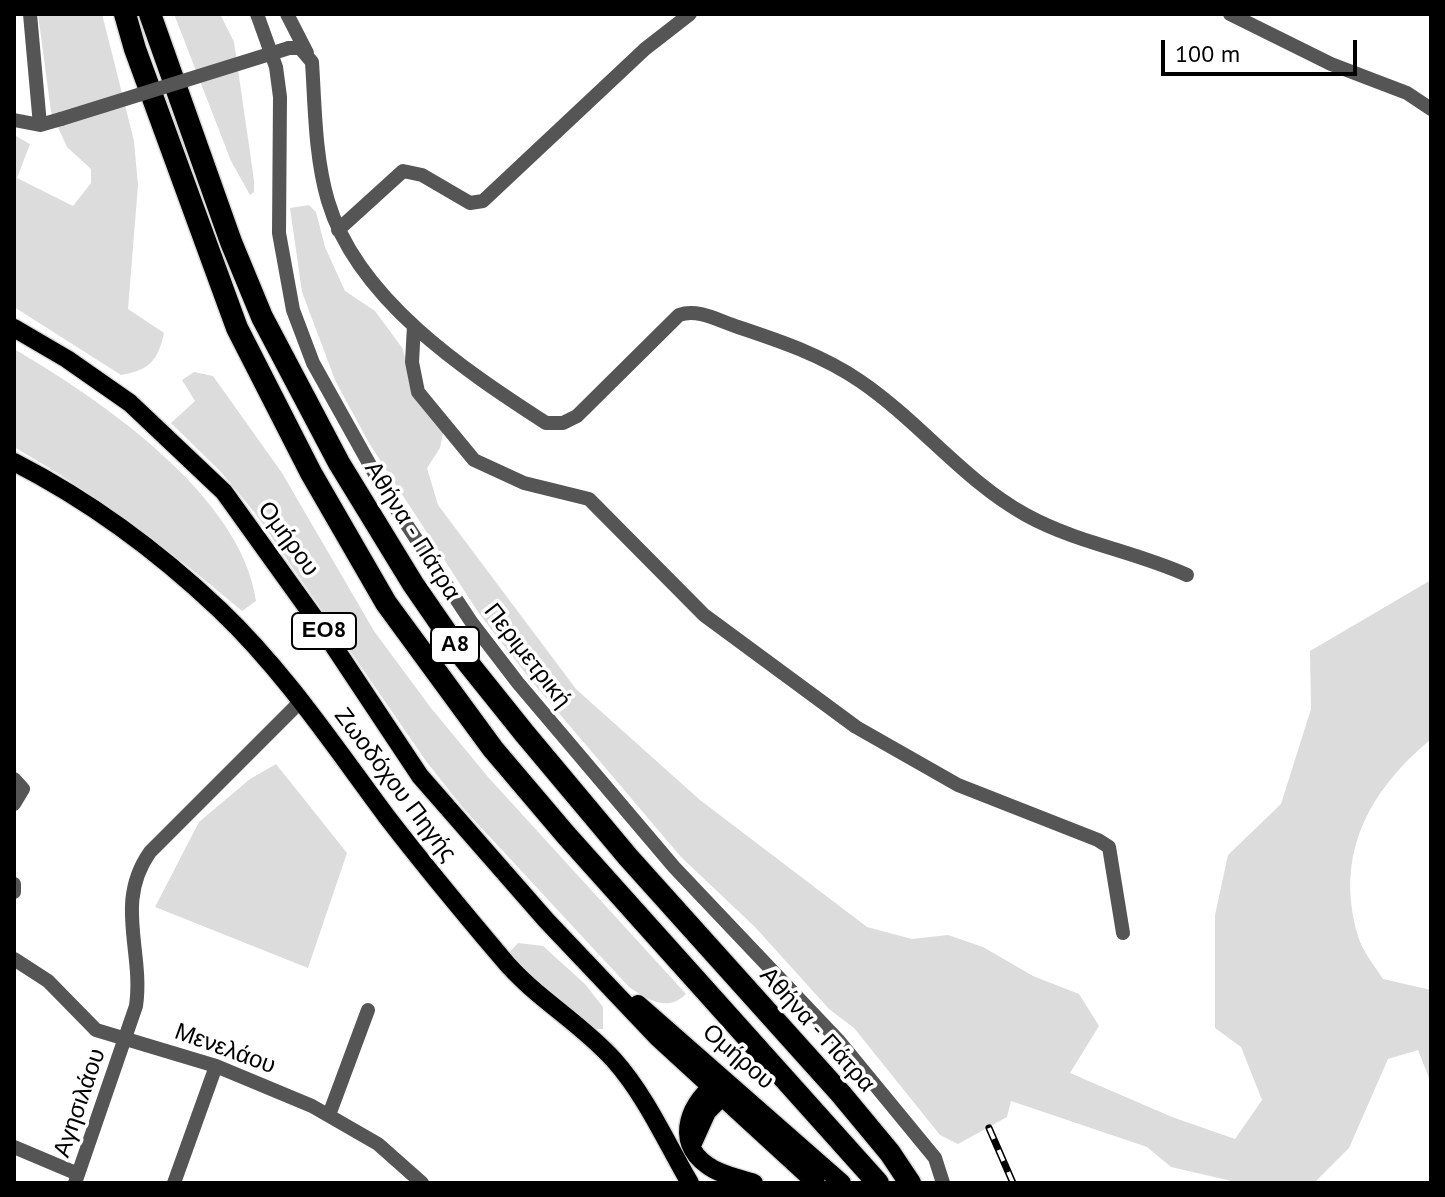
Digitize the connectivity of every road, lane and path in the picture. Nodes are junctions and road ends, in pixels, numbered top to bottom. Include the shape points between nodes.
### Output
1 (30, 14) edge
2 (125, 14) edge
3 (150, 14) edge
4 (257, 14) edge
5 (287, 14) edge
6 (690, 14) edge
7 (1230, 14) edge
8 (307, 53) junction
9 (1431, 109) edge
10 (14, 120) edge
11 (40, 125) junction
12 (338, 230) junction
13 (414, 326) junction
14 (14, 328) edge
15 (14, 462) edge
16 (1187, 575) dead end
17 (302, 700) junction
18 (14, 779) edge
19 (14, 804) edge
20 (14, 884) edge
21 (14, 892) edge
22 (1123, 933) dead end
23 (14, 959) edge
24 (598, 973) junction
25 (368, 1010) dead end
26 (125, 1037) junction
27 (678, 1056) junction
28 (216, 1066) junction
29 (723, 1086) junction
30 (329, 1115) junction
31 (752, 1123) junction
32 (693, 1131) junction
33 (14, 1147) edge
34 (77, 1179) edge
35 (174, 1183) edge
36 (422, 1183) edge
37 (690, 1183) edge
38 (754, 1183) edge
39 (816, 1183) edge
40 (842, 1183) edge
41 (878, 1183) edge
42 (910, 1183) edge
43 (943, 1183) edge

1 - 11 street
2 - 41 highway, Α8 via 237,328 311,473 386,603 493,749 556,824
3 - 42 highway, Αθήνα - Πάτρα / Α8 via 262,317 339,463 413,584 525,734 841,1094
4 - 43 street, Περιμετρική via 276,67 280,97 279,220 293,310 313,363 385,492 509,672 674,867 838,1040 929,1149
5 - 8 street
6 - 12 street via 645,49 483,201 470,203 422,175 403,171
7 - 9 street via 1331,64 1407,93
8 - 11 street, bridge via 289,48
8 - 12 street via 323,182
10 - 11 street
12 - 13 street via 371,284
13 - 16 street via 546,423 563,423 594,401 679,315 695,312 786,343 845,371 1024,514
13 - 22 street via 412,362 418,392 474,460 524,483 589,499 704,615 856,727 958,785 1109,847
14 - 24 main road, Ομήρου / ΕΟ8 via 130,403 224,492 420,776
15 - 17 main road, Ζωοδόχου Πηγής via 68,493 181,576
17 - 26 street, Αγησιλάου via 150,852 136,876 129,923 137,998
17 - 37 main road, Ζωοδόχου Πηγής via 505,962 615,1060
18 - 19 street via 23,789
20 - 21 street
23 - 26 street, Μενελάου via 48,981 87,1024
24 - 27 main road, Ομήρου / ΕΟ8
24 - 29 main road, Ομήρου / ΕΟ8 via 668,1026
25 - 30 street
26 - 28 street, Μενελάου
26 - 34 street, Αγησιλάου
27 - 29 main road, Ομήρου / ΕΟ8
27 - 32 main road via 689,1082
28 - 30 street, Μενελάου
28 - 35 street
29 - 31 main road, Ομήρου / ΕΟ8
29 - 32 main road via 698,1098
29 - 40 main road, Ομήρου / ΕΟ8
30 - 36 street, Μενελάου via 378,1144
31 - 32 main road via 717,1118
31 - 39 main road, Ομήρου / ΕΟ8
32 - 38 main road via 707,1165
33 - 34 street

